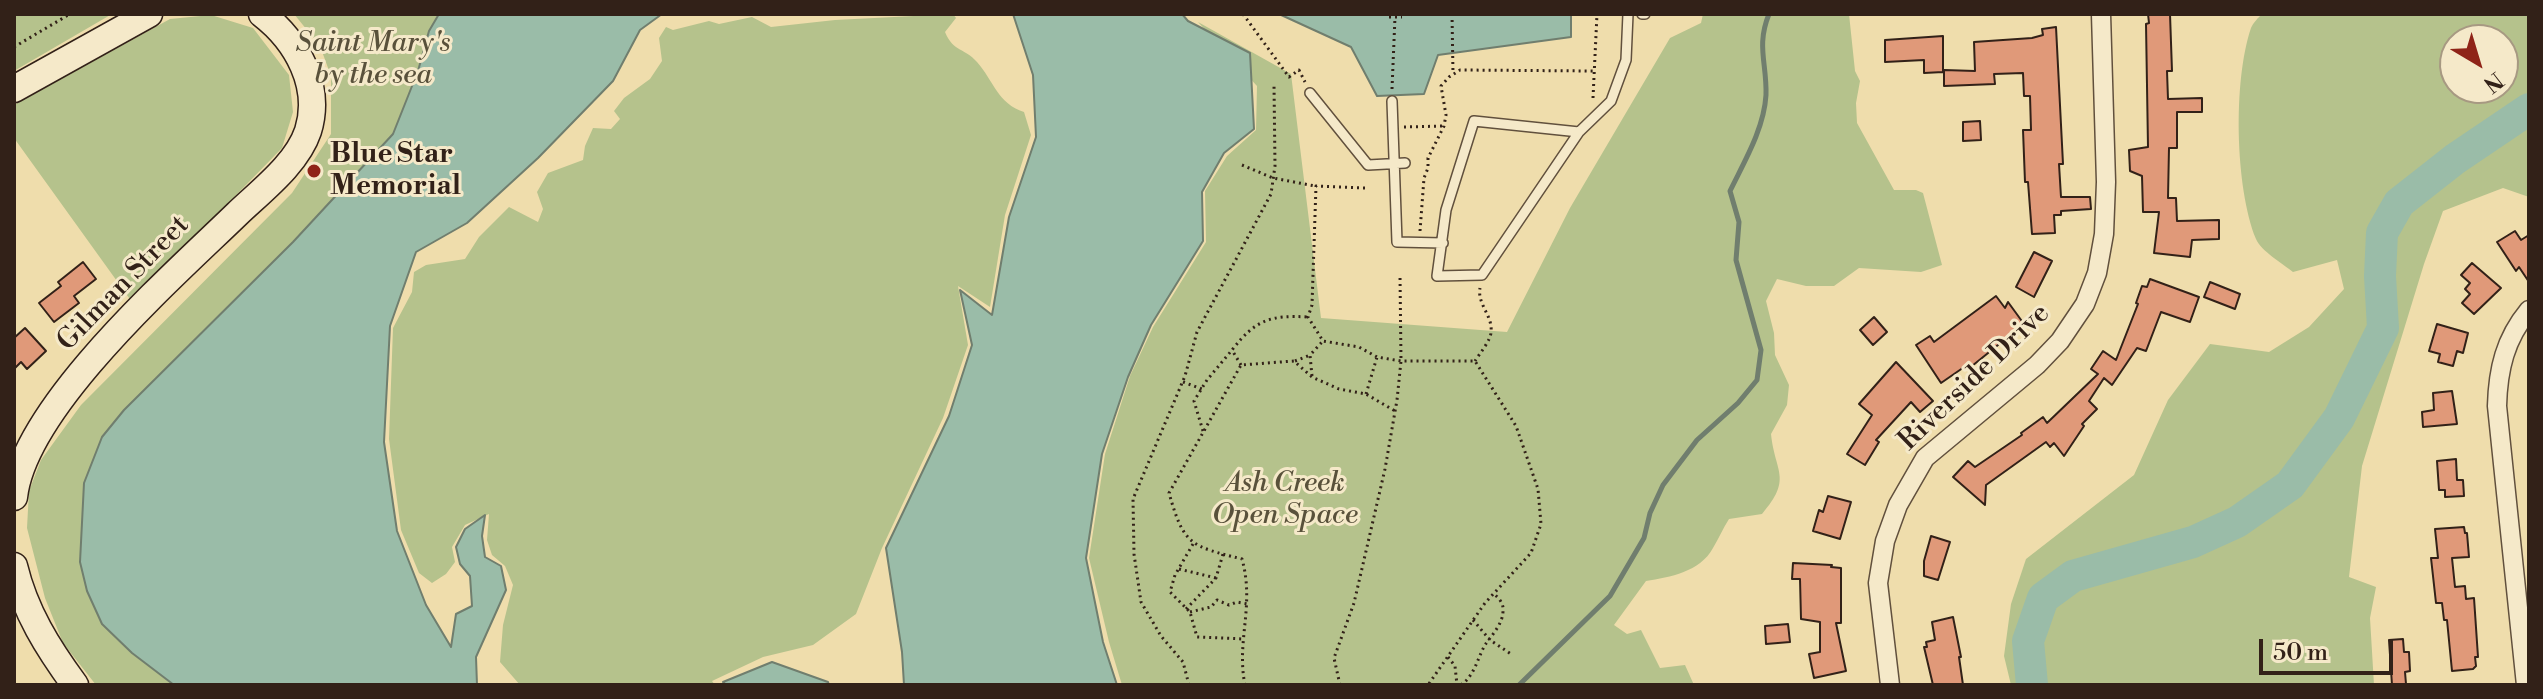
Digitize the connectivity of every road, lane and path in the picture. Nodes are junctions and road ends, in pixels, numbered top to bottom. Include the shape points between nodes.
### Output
1 (70, 14) edge
2 (149, 14) edge
3 (262, 14) edge
4 (1243, 14) edge
5 (1452, 14) edge
6 (1597, 14) edge
7 (1628, 14) edge
8 (2101, 14) edge
9 (1389, 17) dead end
10 (1395, 17) junction
11 (1402, 17) dead end
12 (14, 47) edge
13 (1453, 74) dead end
14 (1274, 85) dead end
15 (14, 89) edge
16 (1310, 93) joint
17 (1392, 101) joint
18 (1593, 118) junction
19 (1444, 126) dead end
20 (1404, 127) dead end
21 (1579, 132) junction
22 (1399, 164) junction
23 (1242, 165) dead end
24 (1273, 178) junction
25 (1316, 186) junction
26 (1365, 188) dead end
27 (1443, 243) junction
28 (1400, 275) dead end
29 (1482, 275) junction
30 (2529, 310) edge
31 (1308, 317) junction
32 (1323, 341) junction
33 (1232, 350) junction
34 (1310, 355) junction
35 (1377, 357) junction
36 (1294, 361) junction
37 (1401, 361) junction
38 (1475, 361) junction
39 (1241, 365) junction
40 (1312, 377) junction
41 (1183, 382) junction
42 (1202, 389) junction
43 (1366, 394) junction
44 (1395, 411) junction
45 (1203, 431) junction
46 (14, 497) edge
47 (1193, 544) junction
48 (1223, 554) junction
49 (14, 566) edge
50 (1179, 569) junction
51 (1216, 578) junction
52 (1494, 594) junction
53 (1248, 604) junction
54 (1186, 609) junction
55 (1190, 612) junction
56 (1473, 620) junction
57 (1244, 639) junction
58 (1490, 640) junction
59 (1511, 654) dead end
60 (1448, 657) junction
61 (1429, 684) edge
62 (75, 685) edge
63 (1189, 685) edge
64 (1245, 685) edge
65 (1340, 685) edge
66 (1459, 685) edge
67 (1890, 685) edge
68 (2526, 685) edge

1 - 12 path
2 - 15 street
3 - 46 street, Gilman Street via 290,39 303,61 311,105 307,132 271,182 152,297 65,392 38,434
4 - 16 path via 1289,77 1299,70
5 - 13 path
6 - 18 path
7 - 18 lane via 1626,60 1611,101
8 - 67 street, Riverside Drive via 2106,182 2097,273 2085,304 2060,341 1925,458 1898,505 1878,583
9 - 10 path
10 - 11 path
10 - 17 path
14 - 24 path
16 - 22 lane via 1368,165
17 - 22 lane
18 - 21 lane
19 - 20 path
21 - 27 lane via 1474,121 1446,210
21 - 29 lane
22 - 27 lane via 1397,242
23 - 24 path
24 - 25 path
24 - 41 path via 1271,194 1197,332
25 - 26 path
25 - 31 path
27 - 29 lane via 1437,276
28 - 37 path
29 - 38 path via 1479,295 1492,336
30 - 68 street via 2504,351 2497,406
31 - 32 path
31 - 33 path via 1269,319 1247,330
32 - 34 path
32 - 35 path via 1359,347
33 - 39 path
33 - 42 path
34 - 36 path
34 - 40 path
35 - 37 path
35 - 43 path
36 - 39 path
36 - 40 path
37 - 38 path
37 - 44 path
38 - 52 path via 1516,426 1538,489 1541,524 1531,553
39 - 45 path
40 - 43 path
41 - 42 path
41 - 63 path via 1133,499 1134,554 1141,602 1183,662
42 - 45 path via 1194,401
43 - 44 path
44 - 65 path via 1354,603 1334,658
45 - 47 path via 1169,493 1178,523
47 - 48 path
47 - 50 path
48 - 51 path
48 - 53 path via 1242,559
49 - 62 street via 29,613
50 - 51 path
50 - 54 path via 1170,592
51 - 54 path
52 - 56 path
52 - 58 path via 1504,612
53 - 55 path via 1217,600
53 - 57 path
54 - 55 path
55 - 57 path via 1197,637
56 - 58 path
56 - 60 path
57 - 64 path
58 - 59 path
58 - 66 path via 1466,683
60 - 61 path
60 - 66 path

